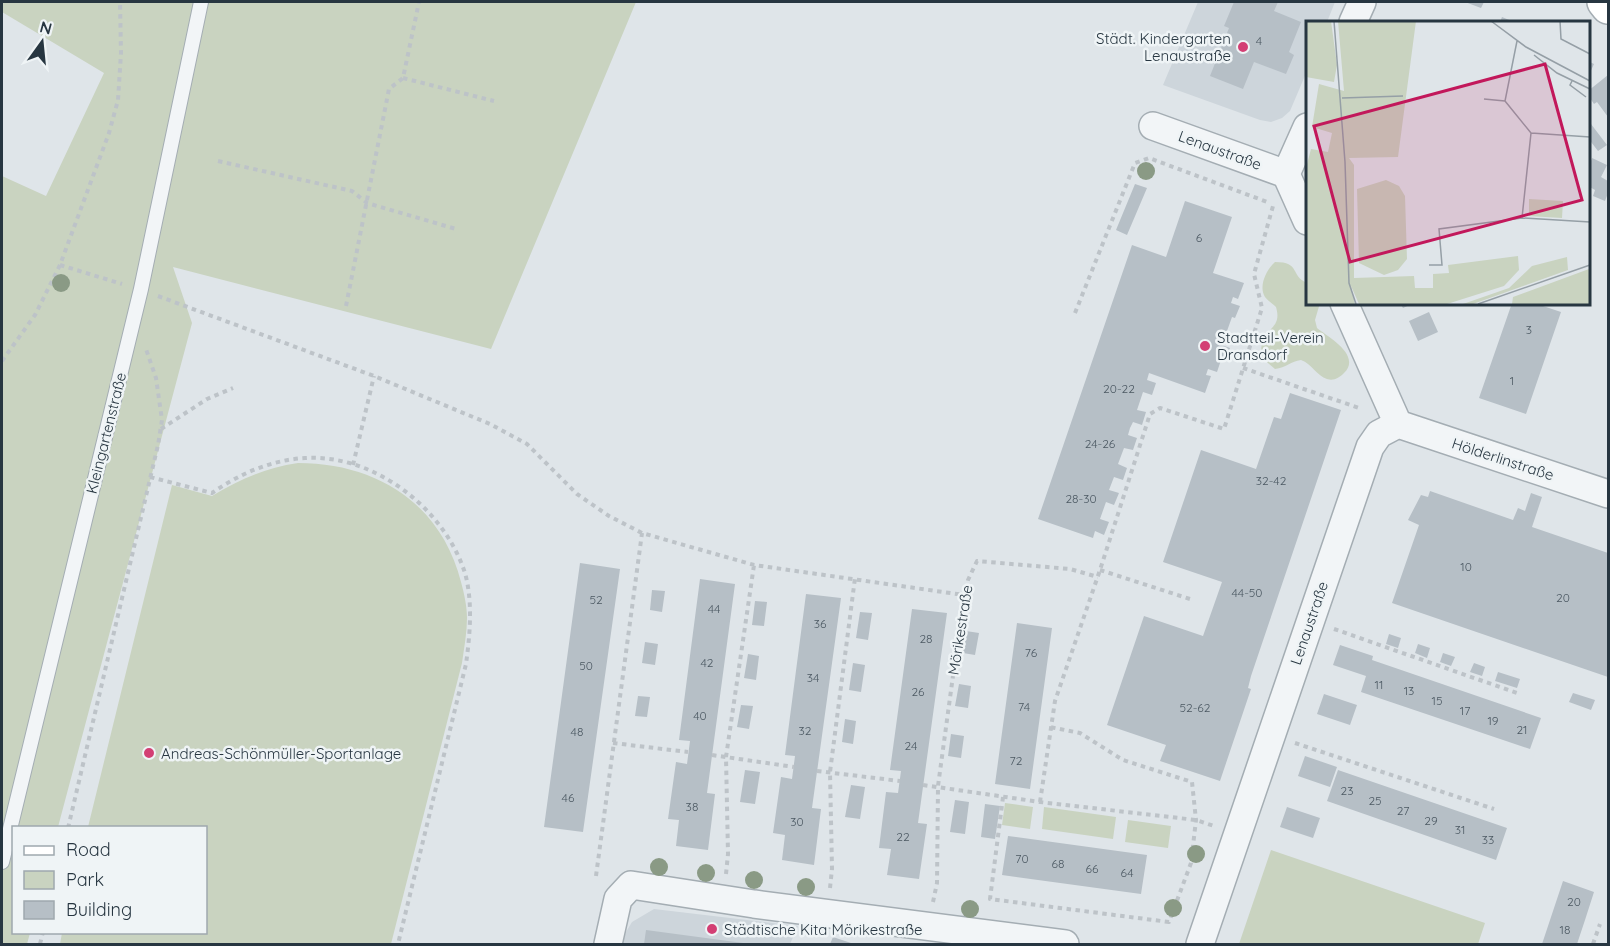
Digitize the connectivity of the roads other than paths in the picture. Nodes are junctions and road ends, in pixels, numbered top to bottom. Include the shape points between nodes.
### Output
1 (201, 2) edge
2 (1362, 2) edge
3 (1604, 2) edge
4 (1608, 7) edge
5 (1353, 21) edge
6 (1153, 126) dead end
7 (1306, 129) edge
8 (1281, 185) junction
9 (1306, 220) edge
10 (1344, 304) edge
11 (1398, 424) junction
12 (1608, 494) edge
13 (2, 862) edge
14 (608, 945) edge
15 (1065, 945) edge
16 (1200, 945) edge

1 - 13 lane, Kleingartenstraße via 141,289
2 - 5 street
3 - 4 main road
6 - 8 street, Lenaustraße
7 - 8 street
8 - 9 street
10 - 11 street
11 - 12 street, Hölderlinstraße
11 - 16 street, Lenaustraße via 1379,434 1370,447
14 - 15 street via 618,899 631,885

